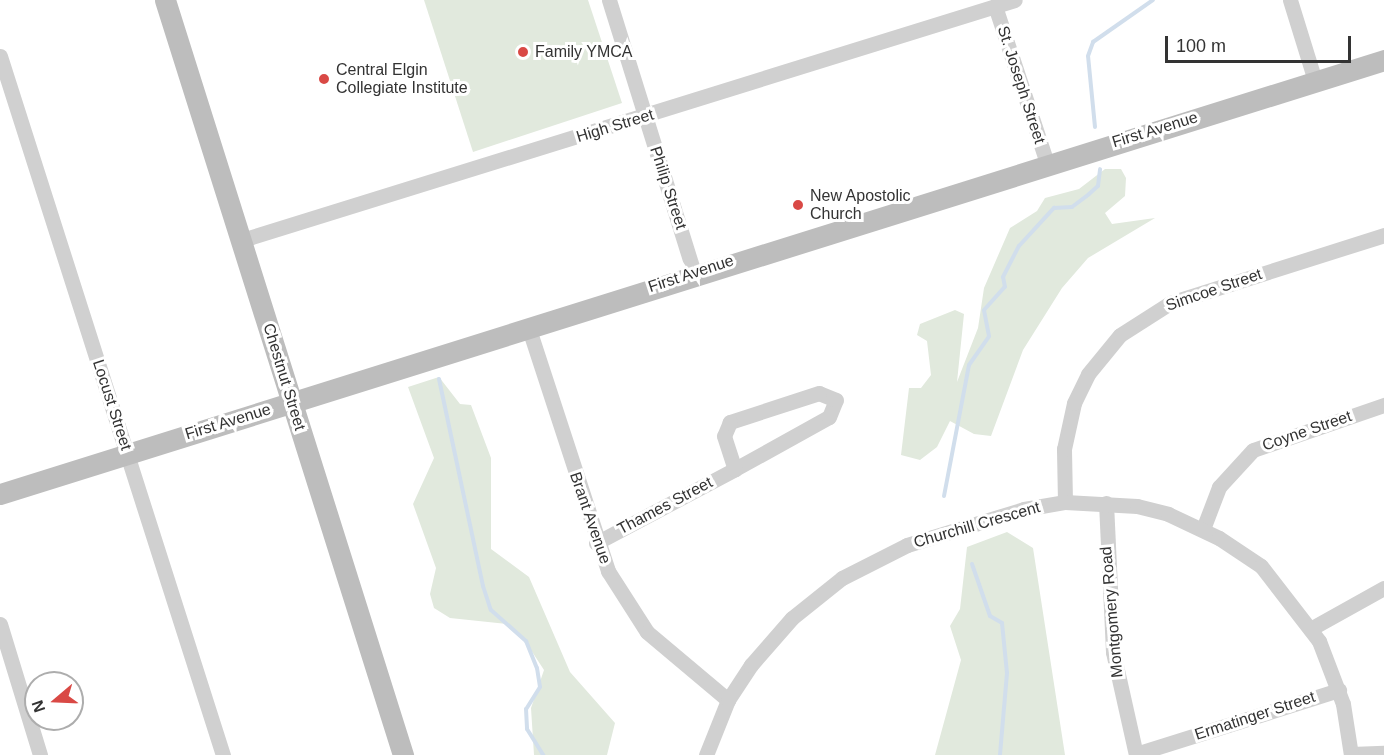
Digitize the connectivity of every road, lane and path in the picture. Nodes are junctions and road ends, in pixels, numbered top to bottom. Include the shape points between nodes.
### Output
1 (165, 0) edge
2 (609, 0) edge
3 (1015, 0) edge
4 (1290, 0) edge
5 (988, 5) edge
6 (0, 56) edge
7 (1384, 60) edge
8 (1315, 81) junction
9 (645, 117) junction
10 (1047, 163) junction
11 (1384, 235) edge
12 (242, 240) junction
13 (694, 273) junction
14 (529, 329) junction
15 (292, 403) junction
16 (1384, 405) edge
17 (127, 453) junction
18 (735, 469) junction
19 (0, 494) edge
20 (1065, 502) junction
21 (1106, 503) junction
22 (1203, 529) junction
23 (596, 543) junction
24 (1384, 588) edge
25 (0, 624) edge
26 (1312, 628) junction
27 (1339, 690) junction
28 (728, 700) junction
29 (1384, 753) edge
30 (1136, 754) edge
31 (40, 755) edge
32 (223, 755) edge
33 (403, 755) edge
34 (706, 755) edge
35 (1351, 755) edge

1 - 12 main road, Chestnut Street
2 - 9 street, Philip Street
3 - 5 street, High Street
4 - 8 street
5 - 9 street, High Street
5 - 10 street, St. Joseph Street
6 - 17 street, Locust Street
7 - 8 main road, First Avenue
8 - 10 main road, First Avenue
9 - 12 street, High Street
9 - 13 street, Philip Street
10 - 13 main road, First Avenue
11 - 20 street, Simcoe Street via 1170,303 1120,336 1088,374 1074,403 1064,449
12 - 15 main road, Chestnut Street
13 - 14 main road, First Avenue
14 - 15 main road, First Avenue
14 - 23 street, Brant Avenue
15 - 17 main road, First Avenue
15 - 33 main road, Chestnut Street
16 - 22 street, Coyne Street via 1253,450 1219,487
17 - 19 main road, First Avenue
17 - 32 street, Locust Street
18 - 18 street, Thames Street via 829,417 836,400 819,393 730,422 724,436
18 - 23 street, Thames Street
20 - 21 street, Churchill Crescent
20 - 28 street, Churchill Crescent via 1024,509 907,545 854,571 784,625
21 - 22 street, Churchill Crescent via 1137,506
21 - 30 street, Montgomery Road via 1113,652
22 - 26 street, Churchill Crescent via 1261,566
23 - 28 street, Brant Avenue via 647,632
24 - 26 street
25 - 31 street
26 - 27 street, Churchill Crescent
27 - 30 street, Ermatinger Street
27 - 35 street, Churchill Crescent
28 - 34 street, Churchill Crescent
29 - 35 street

